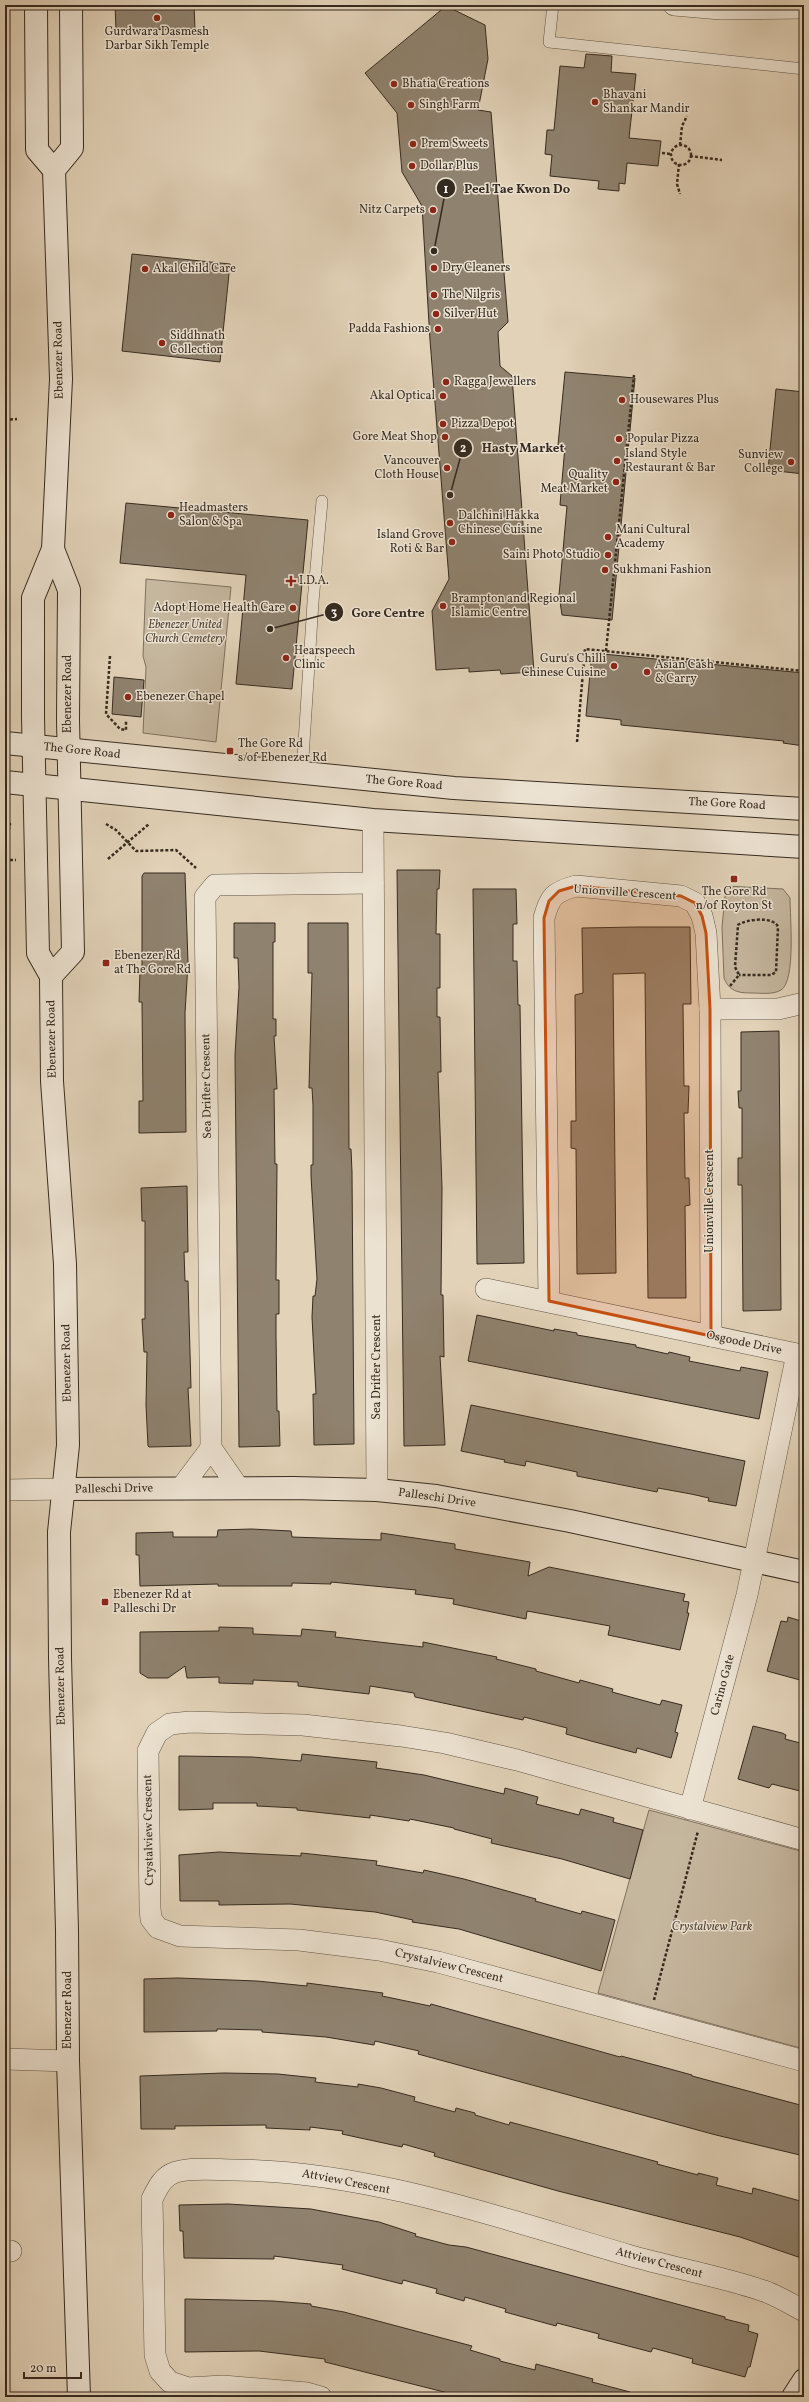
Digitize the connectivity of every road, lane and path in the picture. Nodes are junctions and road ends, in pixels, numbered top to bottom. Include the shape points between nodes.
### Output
1 (36, 5) edge
2 (71, 5) edge
3 (553, 5) edge
4 (674, 5) edge
5 (804, 8) edge
6 (804, 68) edge
7 (687, 116) dead end
8 (680, 145) junction
9 (662, 153) dead end
10 (671, 154) junction
11 (690, 156) junction
12 (722, 160) dead end
13 (679, 164) junction
14 (54, 170) junction
15 (680, 194) dead end
16 (634, 375) dead end
17 (16, 419) dead end
18 (5, 420) edge
19 (322, 501) dead end
20 (53, 549) junction
21 (606, 651) junction
22 (110, 656) dead end
23 (804, 671) edge
24 (126, 721) dead end
25 (126, 730) junction
26 (126, 734) dead end
27 (577, 742) dead end
28 (5, 743) edge
29 (34, 746) junction
30 (68, 750) junction
31 (302, 774) junction
32 (5, 782) edge
33 (34, 785) junction
34 (69, 788) junction
35 (804, 809) edge
36 (5, 820) edge
37 (373, 820) junction
38 (106, 824) dead end
39 (149, 824) dead end
40 (5, 831) edge
41 (128, 842) junction
42 (804, 847) edge
43 (5, 860) edge
44 (20, 860) dead end
45 (108, 860) dead end
46 (196, 868) dead end
47 (373, 883) junction
48 (739, 975) junction
49 (51, 976) junction
50 (728, 988) dead end
51 (804, 1003) edge
52 (710, 1009) junction
53 (486, 1289) dead end
54 (549, 1301) junction
55 (711, 1336) junction
56 (800, 1356) edge
57 (211, 1448) junction
58 (238, 1487) junction
59 (181, 1488) junction
60 (5, 1490) edge
61 (63, 1490) junction
62 (377, 1490) junction
63 (754, 1560) junction
64 (804, 1572) edge
65 (695, 1817) junction
66 (804, 1840) edge
67 (652, 2004) dead end
68 (5, 2059) edge
69 (68, 2061) junction
70 (804, 2061) edge
71 (804, 2312) edge
72 (804, 2380) edge
73 (79, 2397) edge
74 (321, 2397) edge
75 (793, 2397) edge

1 - 14 main road via 37,150
2 - 14 main road via 72,148
3 - 6 lane via 549,42
4 - 5 street via 721,9
7 - 8 path via 682,126
8 - 10 path via 675,147
8 - 11 path via 688,148
9 - 10 path
10 - 13 path via 672,159
11 - 12 path
11 - 13 path via 685,163
13 - 15 path via 677,184
14 - 20 main road, Ebenezer Road via 60,393
16 - 21 path
17 - 18 path
19 - 31 lane
20 - 29 main road, Ebenezer Road via 33,598
20 - 30 main road, Ebenezer Road via 69,590
21 - 23 path
21 - 27 path via 585,649
22 - 25 path via 106,714 120,729
24 - 25 path
25 - 26 path
28 - 29 main road, The Gore Road
29 - 30 main road, The Gore Road
29 - 33 main road, Ebenezer Road
30 - 31 main road, The Gore Road
30 - 34 main road, Ebenezer Road
31 - 35 main road, The Gore Road via 454,788
32 - 33 main road
33 - 34 main road
33 - 49 main road, Ebenezer Road via 38,953
34 - 37 main road
34 - 49 main road, Ebenezer Road via 73,952
36 - 40 path via 10,824 9,829
37 - 42 main road
37 - 47 street, Sea Drifter Crescent
38 - 41 path
39 - 41 path
41 - 45 path
41 - 46 path via 136,851 176,850
43 - 44 path
47 - 57 street, Sea Drifter Crescent via 215,885 205,897
47 - 62 street, Sea Drifter Crescent
48 - 48 path via 735,966 738,925 743,922 776,922 776,972 772,975
48 - 50 path
49 - 61 main road, Ebenezer Road via 52,1081 65,1264 68,1445
51 - 52 street via 778,1009
52 - 54 street, Unionville Crescent via 706,933 702,916 695,903 681,896 576,886 559,891 548,901 544,918
52 - 55 street, Unionville Crescent
53 - 54 street, Osgoode Drive
54 - 55 street, Osgoode Drive
55 - 56 street, Osgoode Drive
56 - 63 street, Osgoode Drive
57 - 58 street
57 - 59 street
58 - 59 main road, Palleschi Drive
58 - 62 main road, Palleschi Drive
59 - 61 main road, Palleschi Drive
60 - 61 street
61 - 69 main road, Ebenezer Road via 59,1532
62 - 63 main road, Palleschi Drive via 476,1503
63 - 64 main road, Palleschi Drive
63 - 65 street, Carino Gate
65 - 66 street, Crystalview Crescent
65 - 67 path
65 - 70 street, Crystalview Crescent via 517,1760 445,1743 303,1724 170,1724 157,1733 148,1751 151,1919 158,1928 180,1936 299,1940 379,1950 438,1962
68 - 69 street
69 - 73 main road, Ebenezer Road
71 - 74 street, Attview Crescent via 765,2292 746,2286 443,2202 324,2176 271,2170 193,2170 175,2172 160,2182 152,2199 155,2355 160,2372 170,2382 188,2388 259,2388
72 - 75 main road

